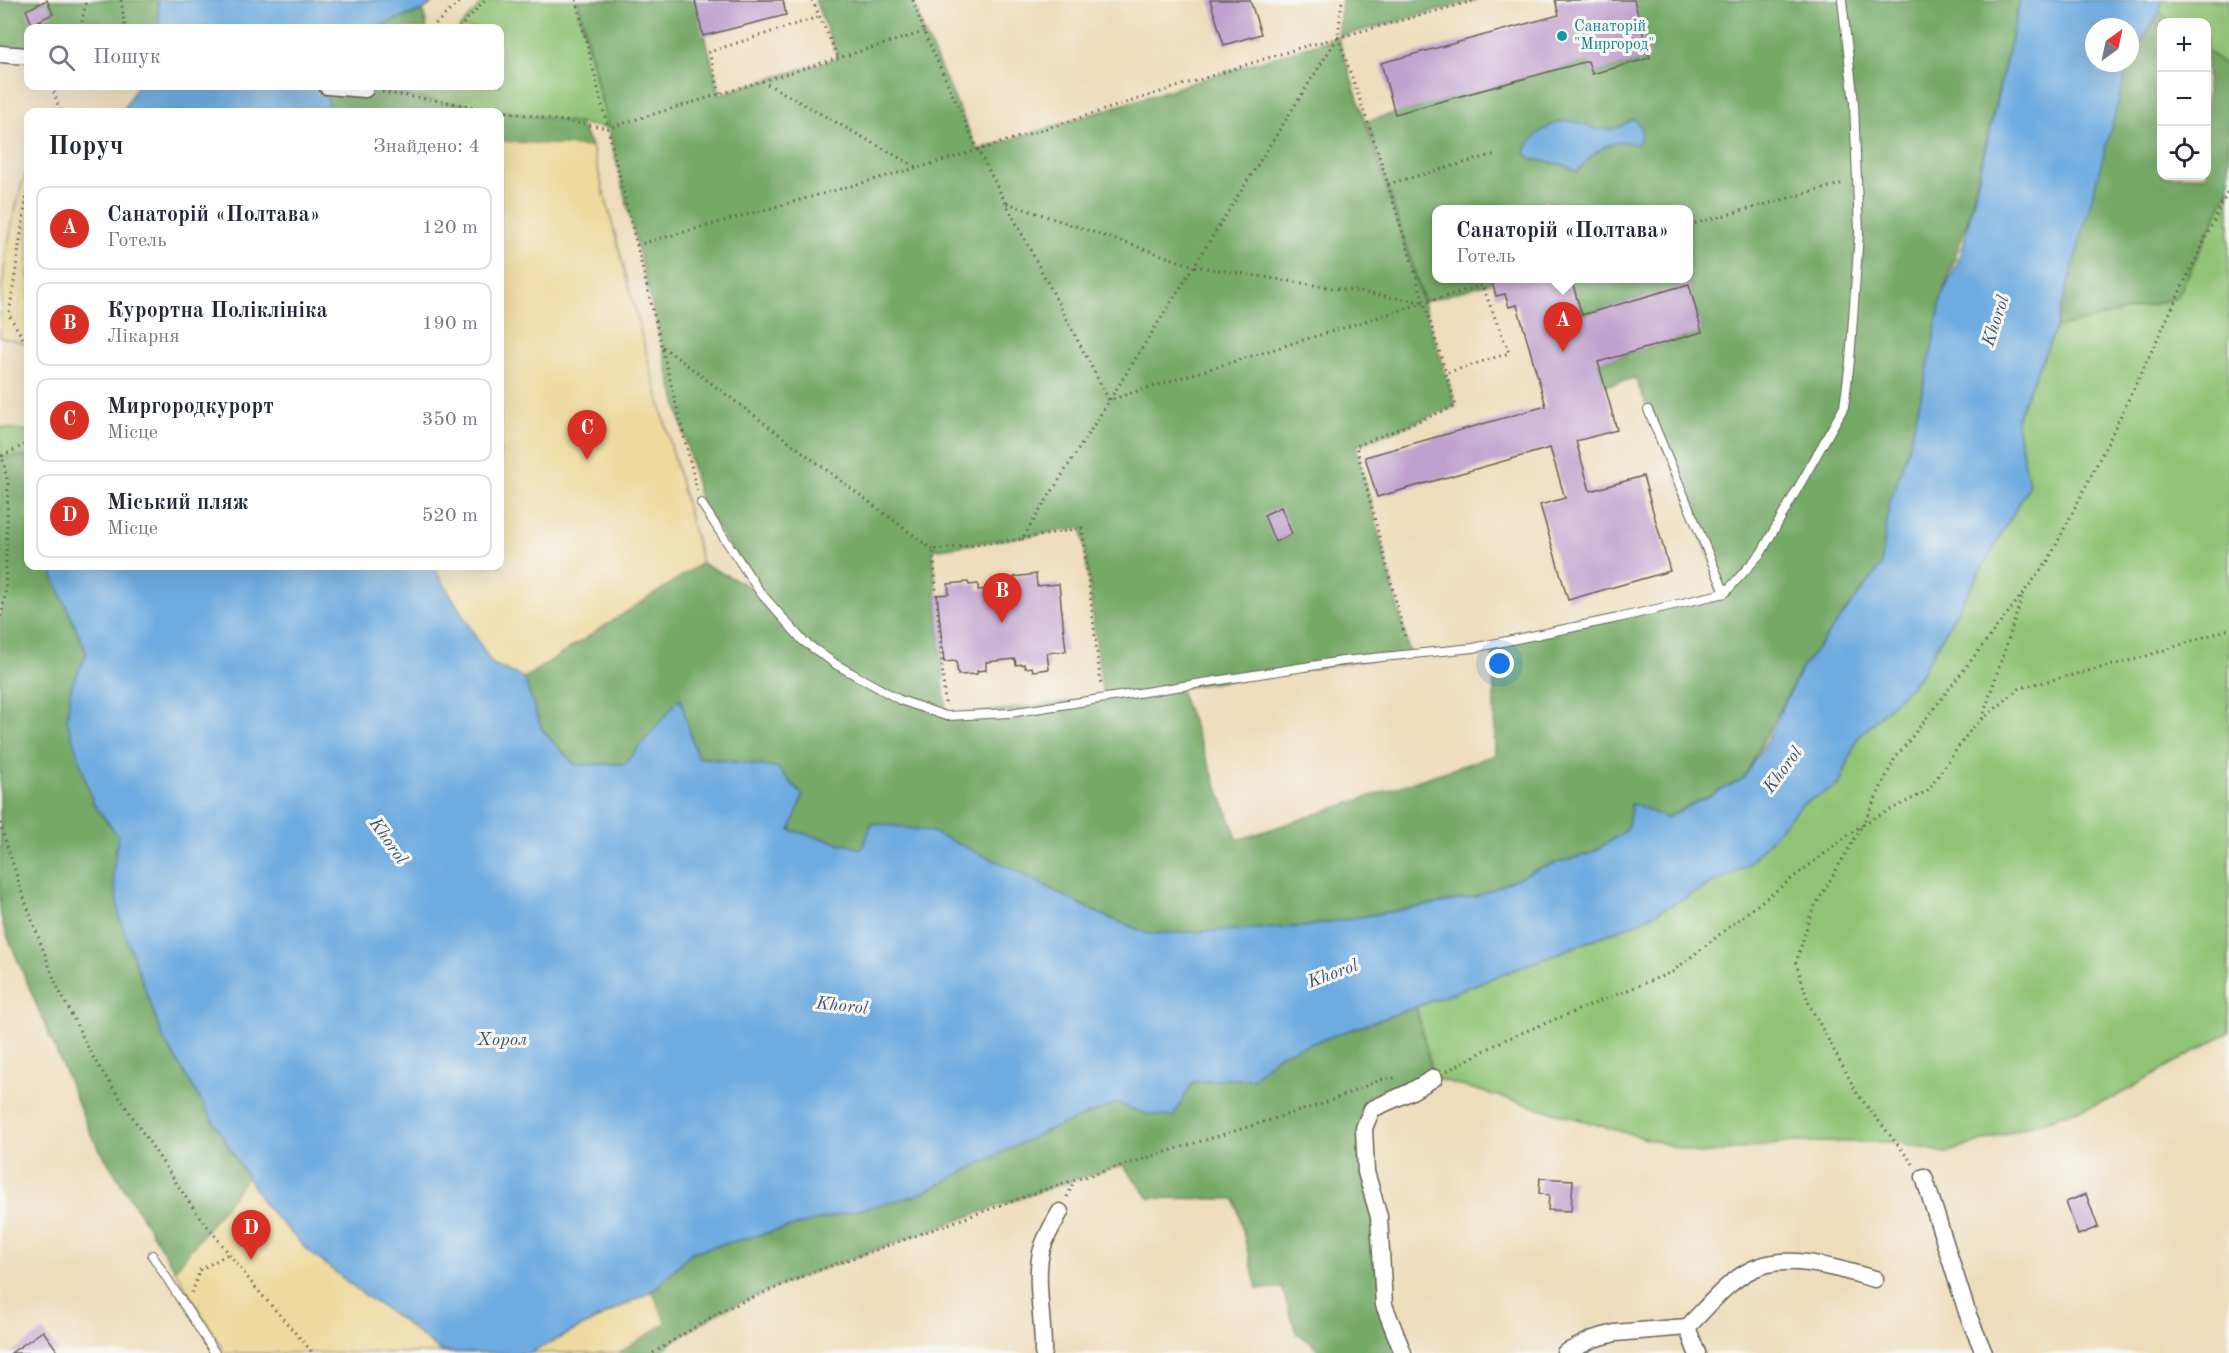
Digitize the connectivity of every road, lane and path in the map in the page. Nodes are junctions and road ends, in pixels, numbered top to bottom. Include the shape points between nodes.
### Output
1 (86, 0) edge
2 (121, 0) edge
3 (461, 0) edge
4 (485, 0) edge
5 (576, 0) edge
6 (812, 0) edge
7 (913, 0) edge
8 (1342, 0) edge
9 (1477, 0) edge
10 (1842, 0) edge
11 (818, 17) junction
12 (41, 20) dead end
13 (40, 24) edge
14 (82, 24) edge
15 (124, 24) edge
16 (435, 24) edge
17 (463, 24) edge
18 (924, 32) junction
19 (1338, 37) junction
20 (0, 54) edge
21 (24, 56) edge
22 (838, 57) junction
23 (762, 81) junction
24 (53, 90) edge
25 (371, 90) edge
26 (720, 94) junction
27 (58, 108) edge
28 (483, 108) edge
29 (504, 111) edge
30 (608, 128) junction
31 (978, 150) junction
32 (1496, 154) dead end
33 (918, 168) junction
34 (1857, 180) junction
35 (1388, 184) junction
36 (2229, 189) edge
37 (1006, 202) junction
38 (24, 213) edge
39 (1693, 224) edge
40 (637, 245) junction
41 (1194, 266) junction
42 (1424, 302) junction
43 (24, 340) edge
44 (662, 346) junction
45 (1446, 373) junction
46 (1109, 400) junction
47 (1648, 410) dead end
48 (24, 445) edge
49 (1, 456) edge
50 (701, 503) joint
51 (1022, 539) junction
52 (933, 550) junction
53 (1725, 593) junction
54 (2024, 593) junction
55 (0, 620) edge
56 (2229, 629) edge
57 (1410, 654) junction
58 (1103, 698) junction
59 (946, 716) junction
60 (1982, 719) junction
61 (0, 823) edge
62 (1863, 824) junction
63 (1404, 1078) dead end
64 (1434, 1078) joint
65 (1924, 1177) joint
66 (1060, 1212) dead end
67 (229, 1254) junction
68 (152, 1255) dead end
69 (1875, 1279) dead end
70 (187, 1309) junction
71 (1687, 1327) junction
72 (215, 1353) edge
73 (313, 1353) edge
74 (653, 1353) edge
75 (1043, 1353) edge
76 (1403, 1353) edge
77 (1565, 1353) edge
78 (1696, 1353) edge
79 (1984, 1353) edge

1 - 14 path
2 - 15 path
3 - 16 path
4 - 17 path
5 - 30 path
6 - 11 path
7 - 18 path
8 - 19 path
9 - 19 path
10 - 34 lane via 1854,103
11 - 22 path
11 - 26 path via 709,52
12 - 13 path
18 - 22 path
18 - 31 path
19 - 31 path
19 - 35 path
19 - 41 path
20 - 21 street
22 - 23 path
23 - 26 path
23 - 33 path
24 - 27 path
25 - 28 path
26 - 30 path
29 - 30 path
30 - 40 path
31 - 33 path
31 - 37 path
32 - 35 path
33 - 40 path
34 - 39 path
34 - 53 lane via 1859,233 1844,407 1761,552
35 - 42 path
36 - 54 path via 2049,561
37 - 41 path
37 - 46 path
38 - 43 path via 9,315
40 - 44 path
41 - 42 path
41 - 46 path
42 - 45 path
42 - 45 path via 1482,285 1509,353
42 - 46 path
44 - 50 path
44 - 52 path
45 - 57 path via 1456,406 1356,446
46 - 51 path
47 - 53 lane
48 - 49 path
49 - 55 path via 8,483 5,596
50 - 59 lane via 760,592 803,640 837,665 900,700
51 - 52 path
51 - 58 path via 1082,528
52 - 59 path
53 - 57 lane via 1473,648
54 - 60 path
54 - 62 path via 1894,760
56 - 60 path via 2140,658 2020,688
57 - 58 lane
58 - 59 lane via 1010,713
60 - 62 path via 1927,791
61 - 67 path via 56,984 94,1059 191,1205
62 - 64 path via 1672,972 1504,1040
62 - 65 path via 1811,913 1796,963 1809,1004 1858,1095
63 - 74 path via 1384,1078 1322,1104 1052,1187 811,1273 723,1310
64 - 76 street via 1372,1109 1365,1128 1366,1172 1379,1218 1384,1305
65 - 79 street
66 - 75 street via 1042,1247 1039,1269
67 - 70 path via 200,1270
67 - 73 path
68 - 70 lane
69 - 71 street via 1815,1263 1767,1264 1728,1287
70 - 72 lane
71 - 77 street via 1615,1333
71 - 78 street

